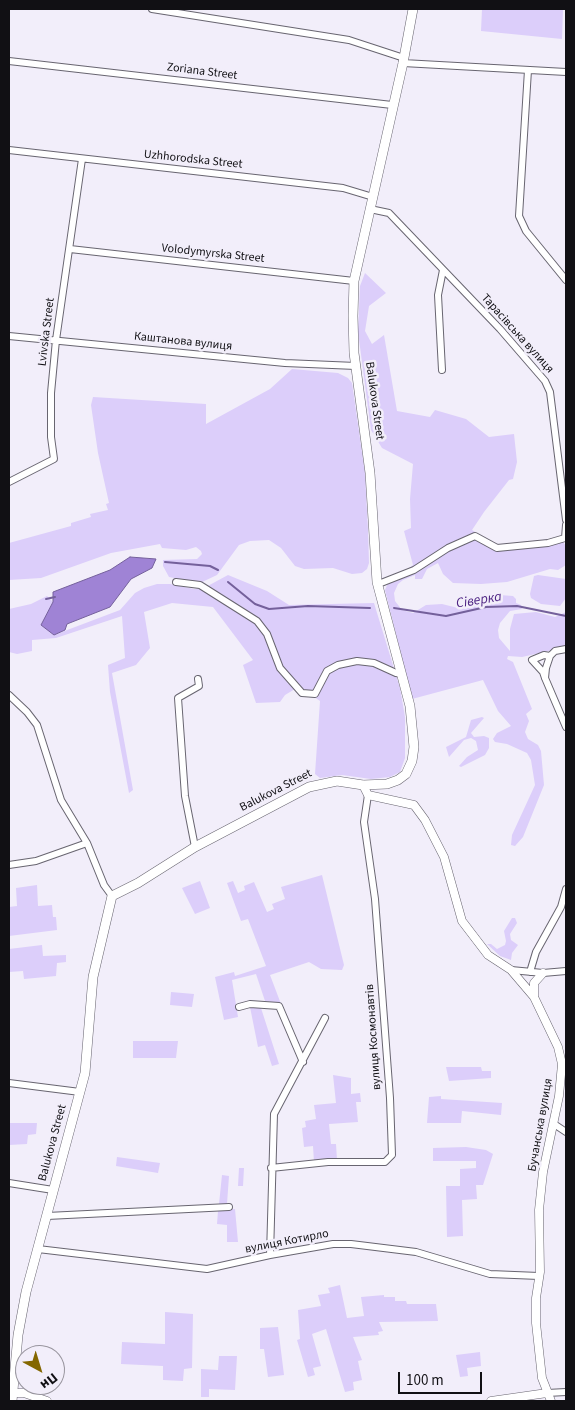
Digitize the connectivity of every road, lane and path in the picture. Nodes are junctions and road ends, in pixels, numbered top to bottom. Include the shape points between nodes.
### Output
1 (152, 9) edge
2 (413, 9) edge
3 (9, 61) edge
4 (403, 61) junction
5 (528, 70) junction
6 (566, 72) edge
7 (392, 105) junction
8 (9, 150) edge
9 (82, 158) junction
10 (373, 197) junction
11 (370, 209) junction
12 (70, 249) junction
13 (443, 270) junction
14 (566, 280) edge
15 (354, 281) junction
16 (9, 336) edge
17 (56, 340) junction
18 (356, 366) junction
19 (442, 370) dead end
20 (9, 482) edge
21 (566, 520) edge
22 (566, 524) edge
23 (176, 582) dead end
24 (377, 582) junction
25 (566, 649) edge
26 (550, 656) junction
27 (402, 674) junction
28 (545, 678) junction
29 (198, 680) dead end
30 (9, 695) edge
31 (566, 727) edge
32 (363, 785) junction
33 (368, 795) junction
34 (87, 843) junction
35 (195, 846) junction
36 (9, 865) edge
37 (566, 889) edge
38 (112, 896) junction
39 (511, 970) junction
40 (566, 971) edge
41 (530, 972) junction
42 (543, 973) junction
43 (534, 997) junction
44 (239, 1007) dead end
45 (325, 1018) dead end
46 (303, 1062) junction
47 (9, 1083) edge
48 (80, 1092) junction
49 (554, 1124) junction
50 (566, 1132) edge
51 (271, 1168) junction
52 (9, 1183) edge
53 (53, 1190) junction
54 (229, 1208) dead end
55 (47, 1216) junction
56 (38, 1249) junction
57 (270, 1255) junction
58 (539, 1276) junction
59 (566, 1392) edge
60 (547, 1393) junction
61 (11, 1396) edge
62 (46, 1401) edge
63 (491, 1401) edge
64 (552, 1401) edge

1 - 4 street via 349,40
2 - 4 main road, Balukova Street
3 - 7 street, Zoriana Street
4 - 5 street
4 - 7 main road, Balukova Street
5 - 6 street
5 - 14 street via 519,216 526,232
7 - 10 main road, Balukova Street
8 - 9 street, Uzhhorodska Street
9 - 10 street, Uzhhorodska Street via 342,188
9 - 12 street, Lvivska Street
10 - 11 main road, Balukova Street
11 - 13 street, Тарасівська вулиця via 389,213
11 - 15 main road, Balukova Street
12 - 15 street, Volodymyrska Street
12 - 17 street, Lvivska Street
13 - 19 street via 438,295
13 - 21 street, Тарасівська вулиця via 500,329 550,392
15 - 18 main road, Balukova Street
16 - 17 street, Каштанова вулиця
17 - 18 street, Каштанова вулиця via 276,362
17 - 20 street, Lvivska Street via 51,393 54,459
18 - 24 main road, Balukova Street via 370,465
22 - 24 street via 565,538 548,543 497,548 475,536 448,548 414,570
23 - 27 street via 200,585 257,621 267,634 280,668 302,693 315,694 327,671 357,661 374,663
24 - 27 main road, Balukova Street
25 - 26 street via 555,651
26 - 28 street
26 - 28 street via 532,660
27 - 32 main road, Balukova Street via 411,713 412,761 406,774 398,780
28 - 31 street
29 - 35 street via 199,686 178,698 185,796
30 - 34 street via 37,725 60,800
32 - 33 street
32 - 35 main road, Balukova Street via 337,781 309,786
33 - 39 street, Бучанська вулиця via 414,805 444,858 462,922 488,955
33 - 51 street, вулиця Космонавтів via 364,822 376,909 392,1155 385,1162 328,1162
34 - 36 street via 36,861
34 - 38 street via 104,885
35 - 38 main road, Balukova Street
37 - 41 street
38 - 48 main road, Balukova Street via 93,977 89,1049
39 - 41 street
39 - 43 street, Бучанська вулиця
40 - 42 street
41 - 42 street
42 - 43 street via 534,983
43 - 49 street, Бучанська вулиця via 552,1031 562,1064
44 - 46 street via 250,1004 280,1006
45 - 46 street
46 - 51 street via 274,1114
47 - 48 street
48 - 53 main road, Balukova Street
49 - 50 street
49 - 58 street, Бучанська вулиця via 539,1210
51 - 57 street
52 - 53 street
53 - 55 main road, Balukova Street
54 - 55 street
55 - 56 main road, Balukova Street
56 - 57 street, вулиця Котирло via 207,1269
56 - 61 main road, Balukova Street via 19,1327
57 - 58 street, вулиця Котирло via 351,1244 416,1252 490,1274
58 - 60 street, Бучанська вулиця via 536,1323 542,1378
59 - 60 street
60 - 63 street
60 - 64 street, Бучанська вулиця
61 - 62 street via 24,1394

